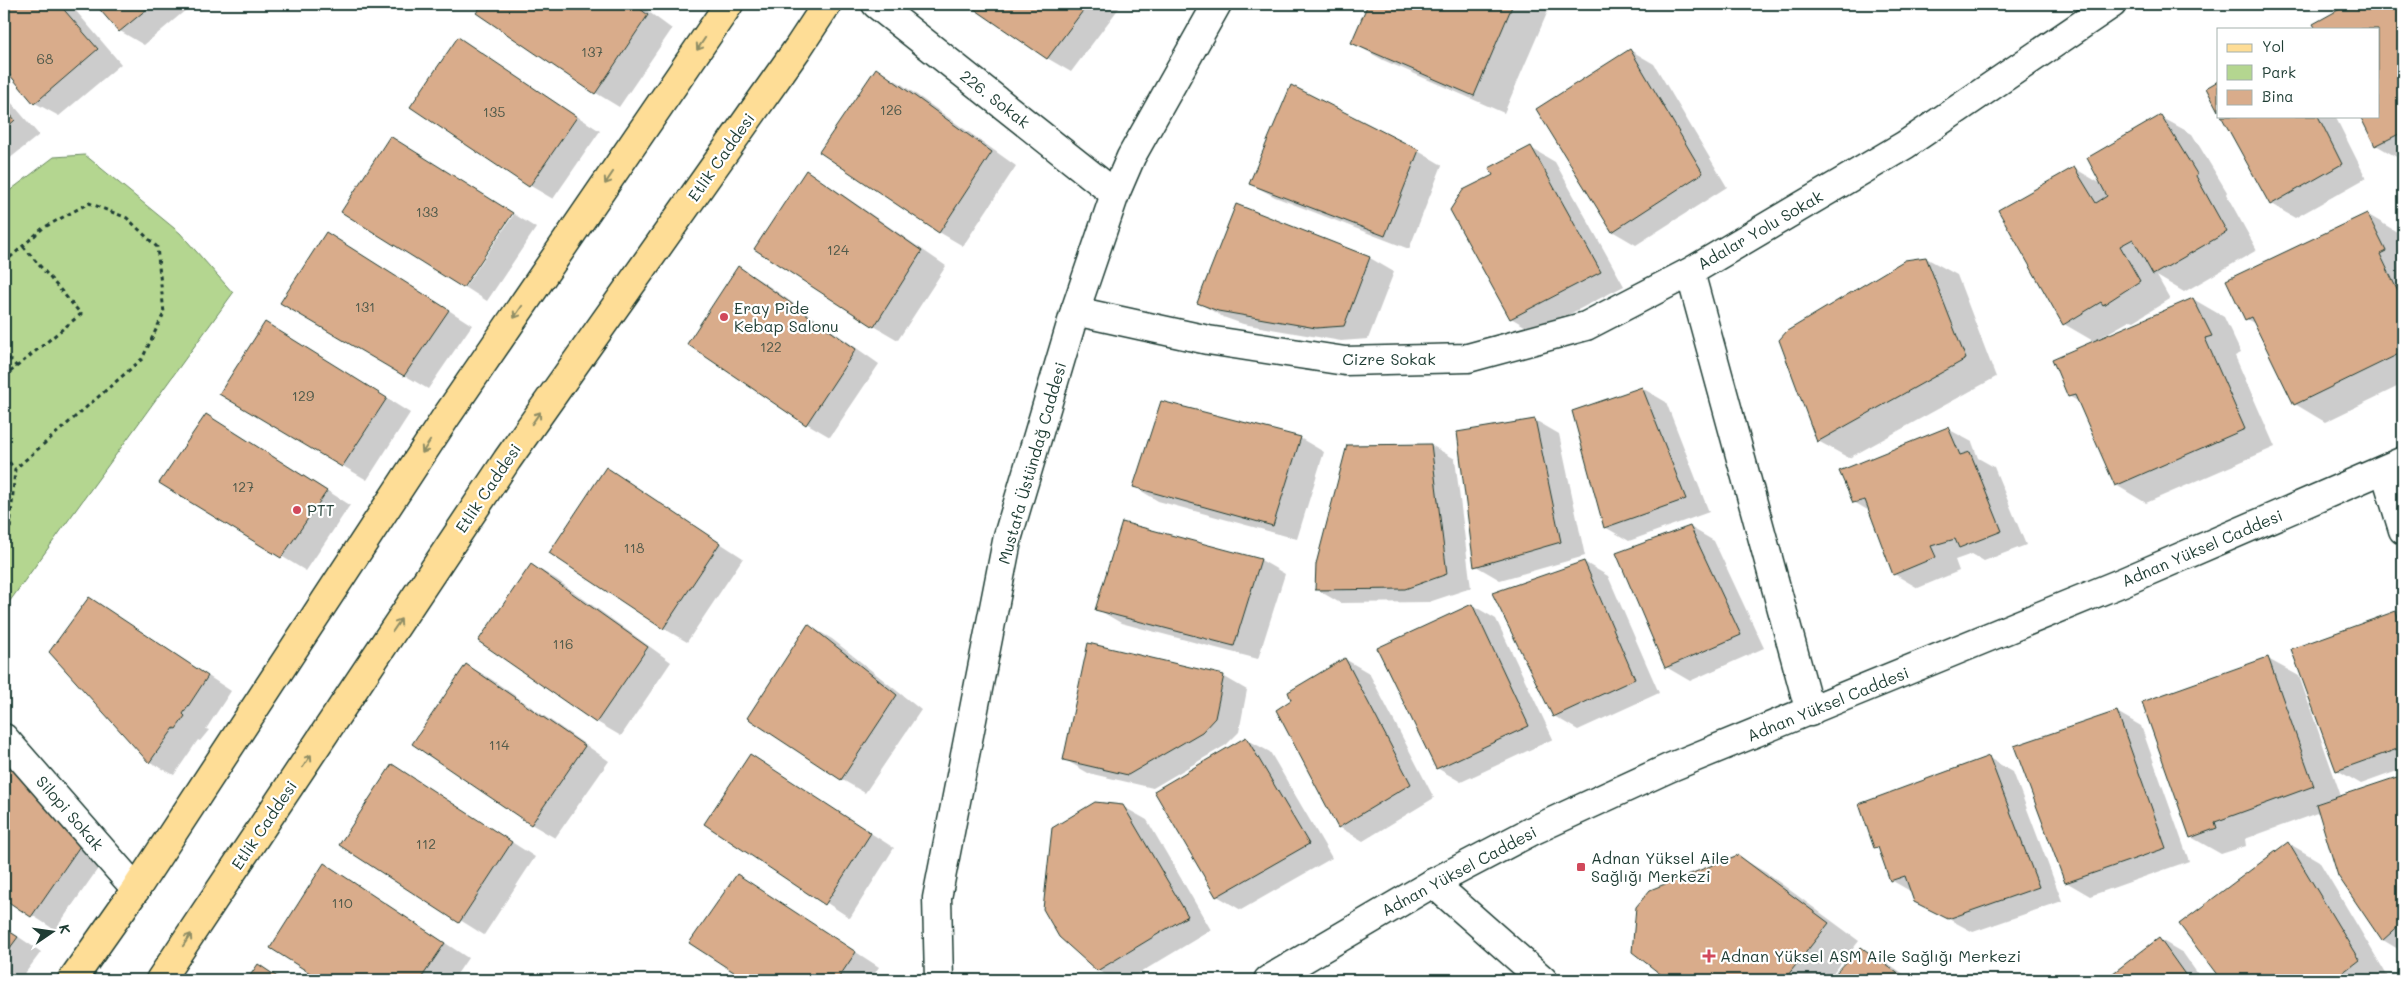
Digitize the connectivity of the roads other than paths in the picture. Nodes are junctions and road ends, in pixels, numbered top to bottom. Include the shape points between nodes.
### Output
1 (729, 4) edge
2 (827, 4) edge
3 (876, 4) edge
4 (1217, 4) edge
5 (2112, 4) edge
6 (1115, 194) junction
7 (1690, 272) junction
8 (1075, 311) junction
9 (2394, 466) edge
10 (2403, 530) edge
11 (1810, 712) junction
12 (4, 738) edge
13 (1432, 883) junction
14 (136, 889) junction
15 (72, 980) edge
16 (160, 980) edge
17 (939, 980) edge
18 (1268, 980) edge
19 (1543, 980) edge

1 -> 14 main road via 446,417
16 -> 2 main road, Etlik Caddesi via 507,460
3 - 6 street, 226. Sokak
4 - 6 street, Mustafa Üstündağ Caddesi via 1131,157
5 - 7 street, Adalar Yolu Sokak via 1905,145
6 - 8 street, Mustafa Üstündağ Caddesi
7 - 8 street, Cizre Sokak via 1586,326 1468,358 1345,361 1208,340
7 - 11 street, Adalar Yolu Sokak
8 - 17 street, Mustafa Üstündağ Caddesi via 1008,536 937,898
9 - 10 street
9 - 11 street, Adnan Yüksel Caddesi
11 - 13 street, Adnan Yüksel Caddesi via 1660,772 1532,831
12 - 14 street, Silopi Sokak
13 - 18 street, Adnan Yüksel Caddesi
13 - 19 street
14 - 15 main road

